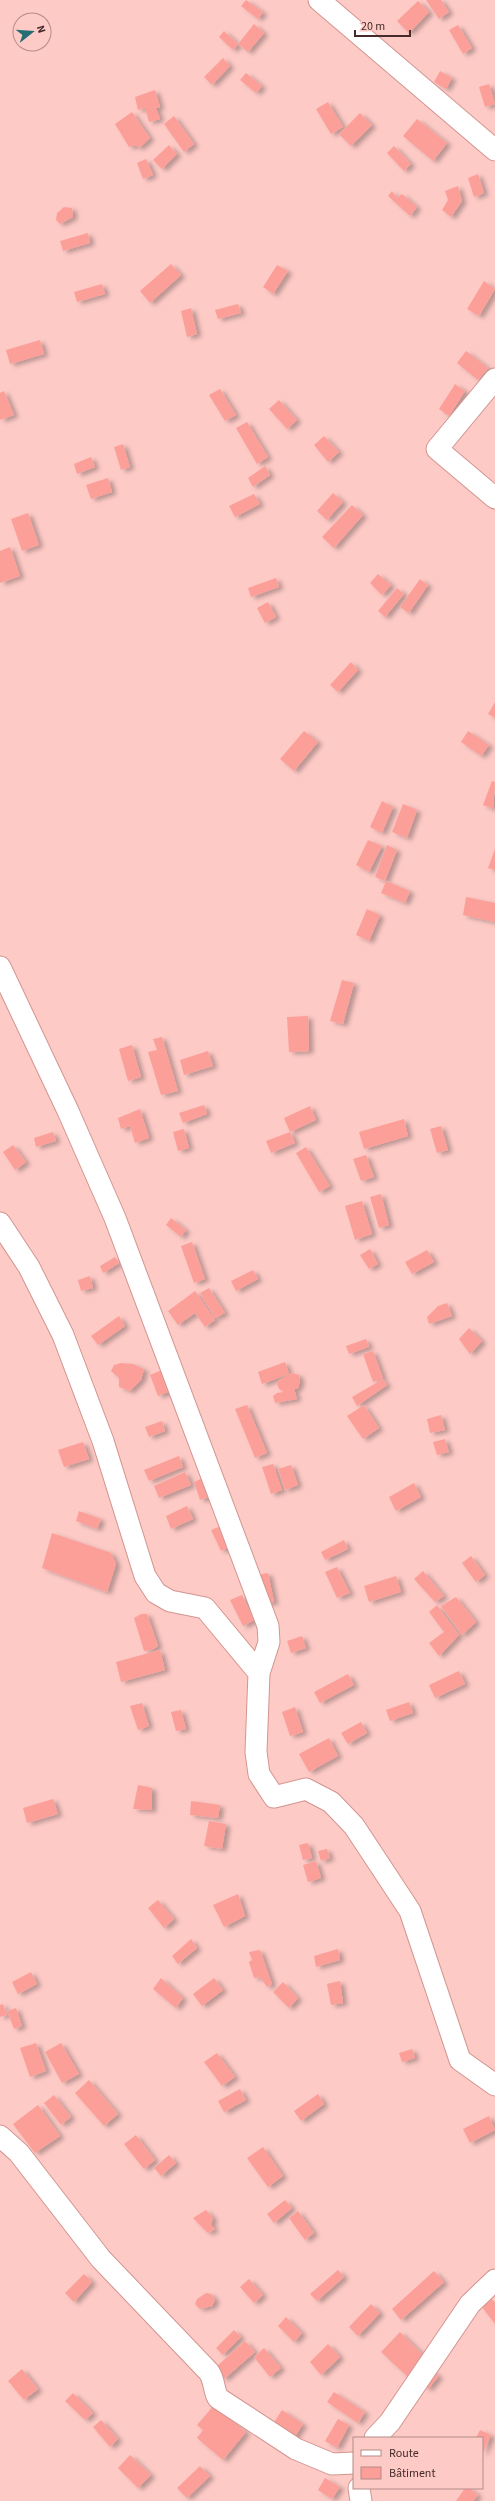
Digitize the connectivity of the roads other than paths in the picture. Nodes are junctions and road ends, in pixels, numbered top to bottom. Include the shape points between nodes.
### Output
1 (319, 0) edge
2 (495, 150) edge
3 (495, 379) edge
4 (495, 498) edge
5 (0, 967) edge
6 (0, 1223) edge
7 (259, 1673) junction
8 (495, 2085) edge
9 (0, 2136) edge
10 (495, 2280) edge
11 (376, 2437) edge
12 (353, 2462) edge
13 (359, 2489) edge
14 (361, 2501) edge

1 - 2 street
3 - 4 street via 438,449
5 - 7 street via 115,1218 268,1626 269,1642
6 - 7 street via 29,1267 63,1335 103,1441 145,1576 156,1593 170,1601 205,1608
7 - 8 street via 256,1752 259,1774 274,1797 306,1789 331,1802 354,1826 410,1911 460,2060
9 - 12 street via 19,2153 48,2188 101,2259 214,2378 214,2390 218,2398 296,2449 332,2464
10 - 11 street via 470,2304 390,2422
13 - 14 street

